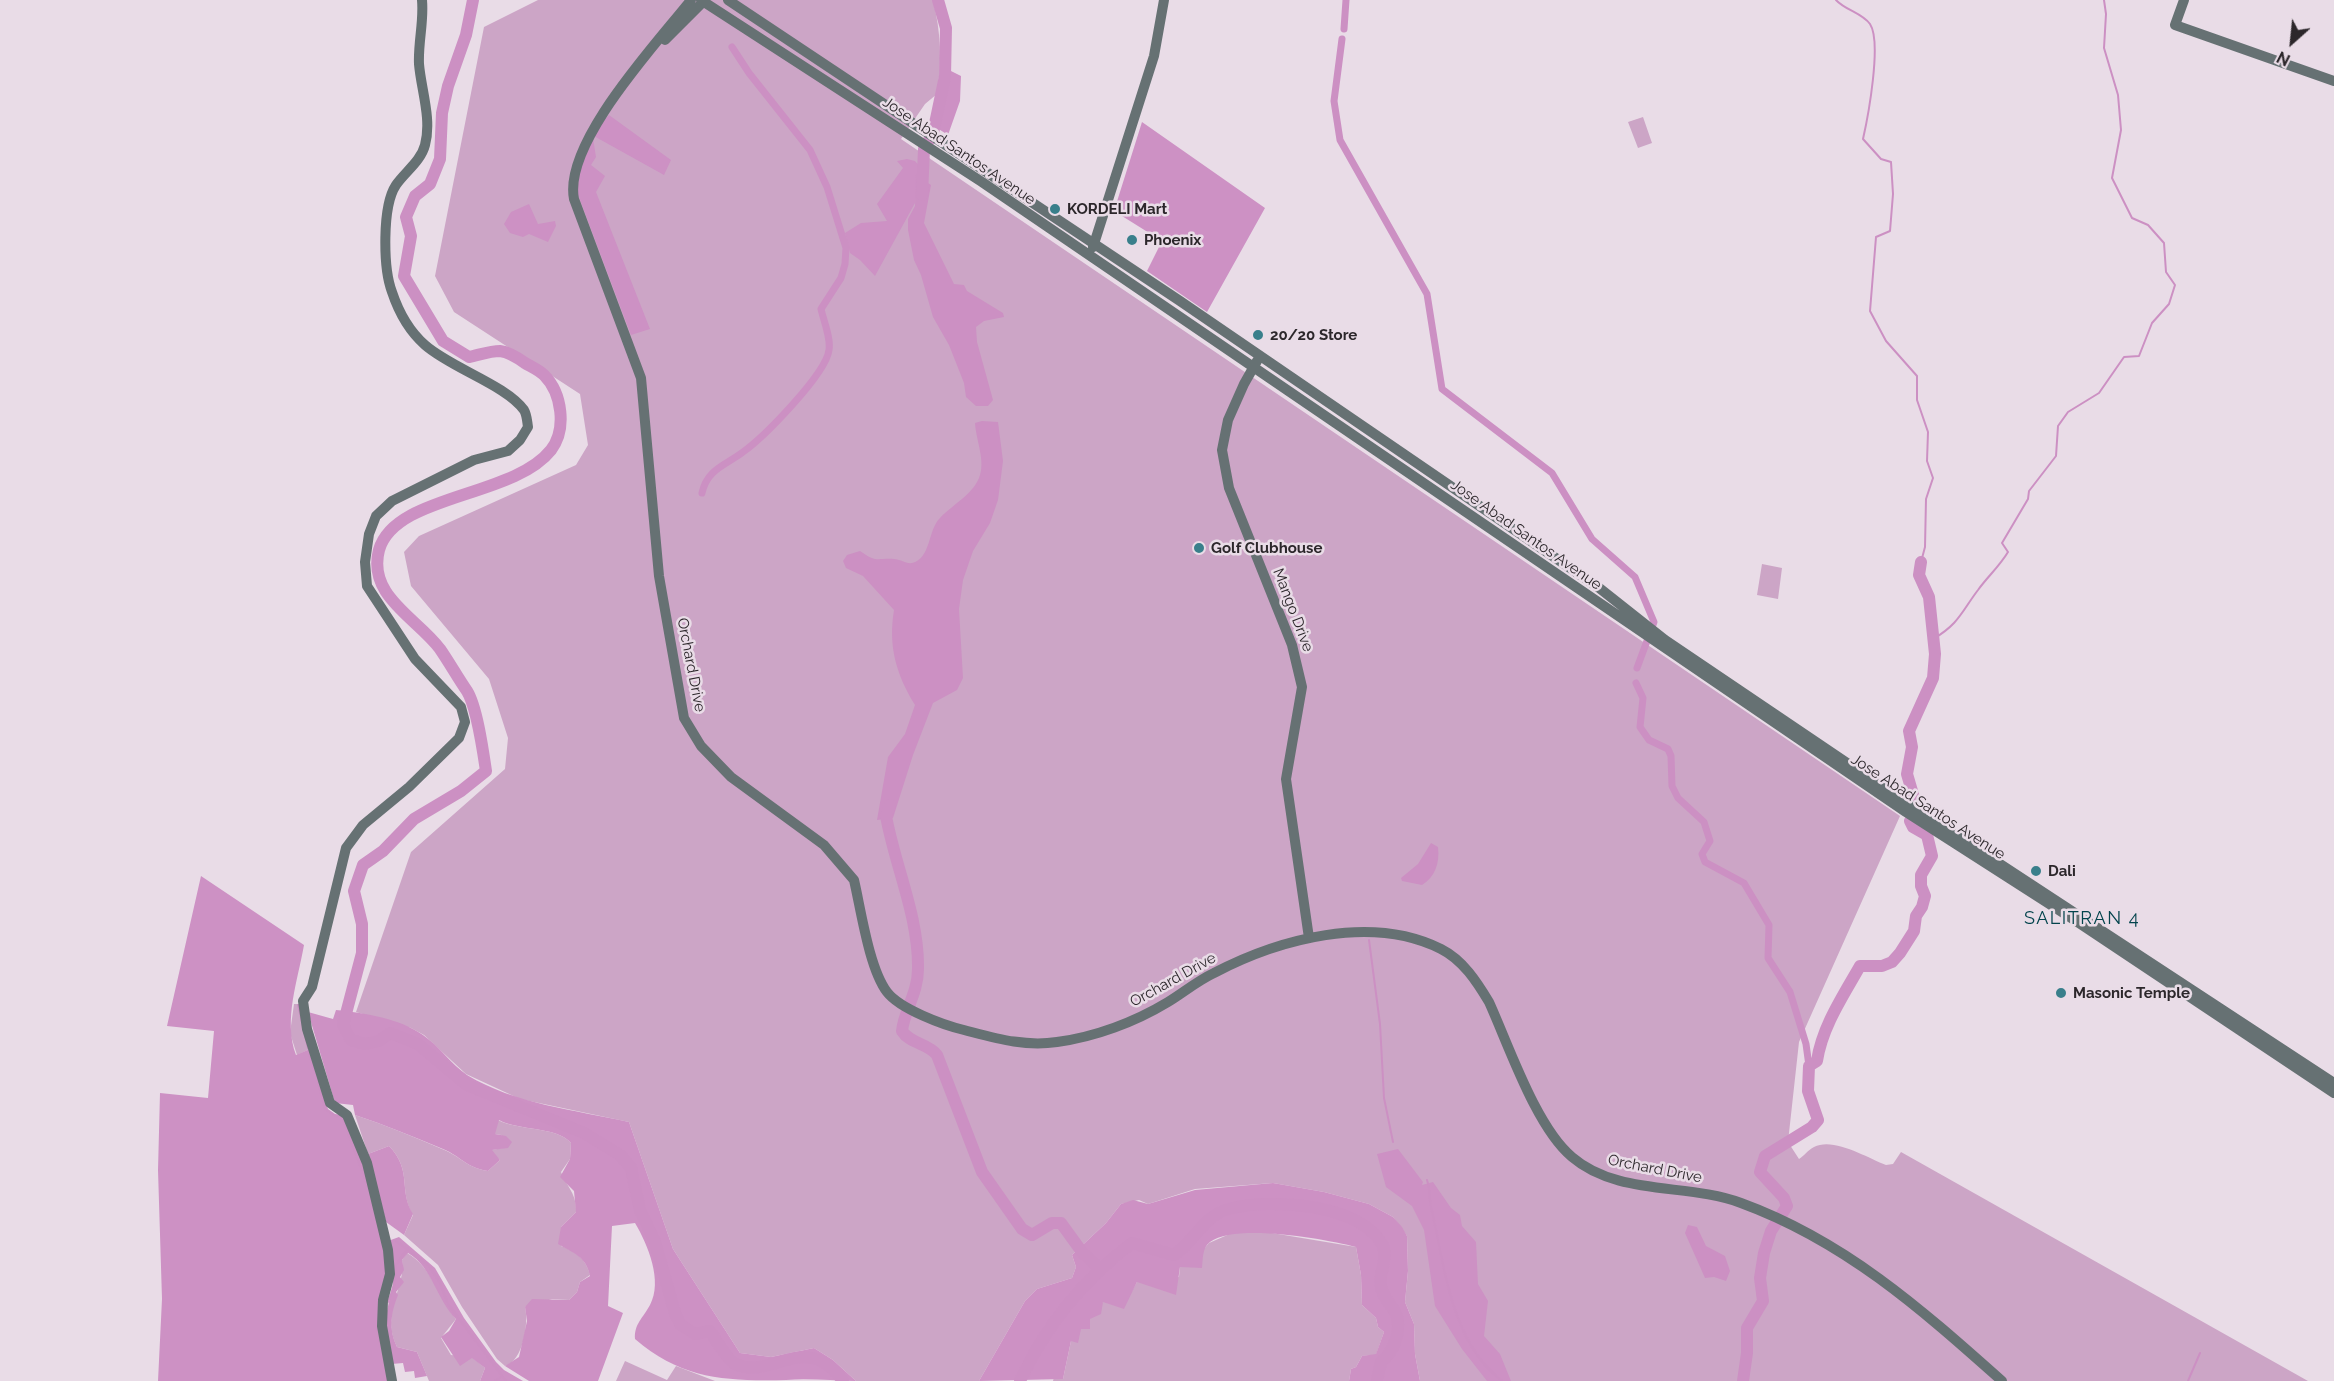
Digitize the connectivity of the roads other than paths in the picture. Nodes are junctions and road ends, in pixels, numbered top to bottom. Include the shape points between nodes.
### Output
1 (422, 0) edge
2 (691, 0) edge
3 (728, 0) edge
4 (1164, 0) edge
5 (2184, 0) edge
6 (703, 1) edge
7 (2334, 81) edge
8 (609, 102) junction
9 (1095, 244) junction
10 (1088, 255) junction
11 (1260, 364) junction
12 (1305, 939) junction
13 (2130, 953) junction
14 (2334, 1083) edge
15 (2334, 1093) edge
16 (392, 1381) edge
17 (2002, 1381) edge

1 - 16 street via 419,62 426,142 423,152 390,195 387,207 385,258 391,289 403,321 425,345 516,401 526,412 528,427 508,451 474,460 392,501 376,516 365,562 367,586 415,658 461,706 465,722 459,738 363,825 346,848 312,987 303,1001 307,1029 330,1103 347,1115 367,1163 377,1201 390,1260 382,1318
2 - 8 street, Orchard Drive
3 - 9 street, Jose Abad Santos Avenue
4 - 9 street via 1154,56
5 - 7 street via 2175,25
6 - 8 street, Orchard Drive
6 - 10 street, Jose Abad Santos Avenue
8 - 12 street, Orchard Drive via 575,171 572,186 580,219 641,378 659,576 684,718 701,746 731,777 824,845 846,868 854,880 881,982 898,1003 950,1026 1027,1045 1059,1042 1127,1022 1167,1003 1212,973
9 - 10 street
9 - 11 street, Jose Abad Santos Avenue
10 - 11 street, Jose Abad Santos Avenue
11 - 12 street, Mango Drive via 1238,399 1223,440 1226,477 1293,645 1302,687 1286,779 1298,874 1305,899
11 - 13 street, Jose Abad Santos Avenue via 1598,587 1656,638
12 - 17 street, Orchard Drive via 1371,933 1409,937 1442,949 1477,982 1550,1132 1572,1157 1603,1175 1722,1197 1770,1214 1833,1245 1901,1293
13 - 14 street, Jose Abad Santos Avenue
13 - 15 street, Jose Abad Santos Avenue

